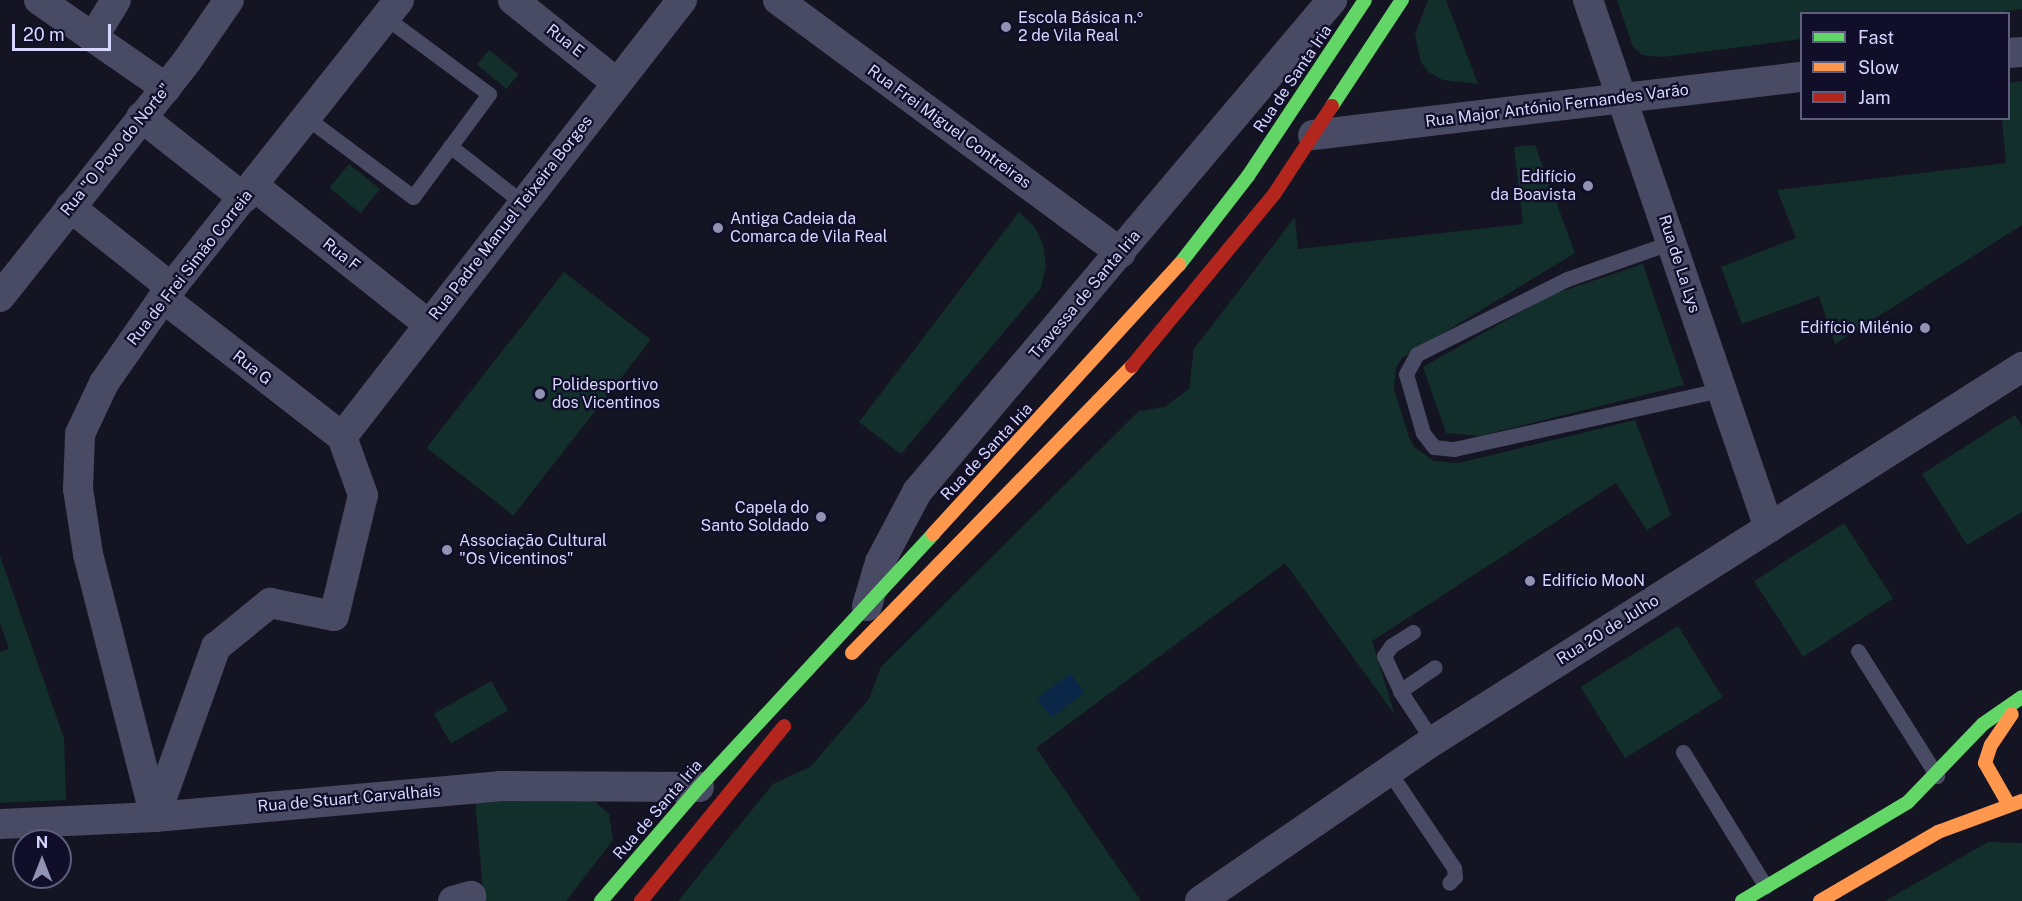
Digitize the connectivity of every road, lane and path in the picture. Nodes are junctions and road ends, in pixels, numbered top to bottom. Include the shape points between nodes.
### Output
1 (39, 0) edge
2 (116, 0) edge
3 (229, 0) edge
4 (513, 0) edge
5 (682, 0) edge
6 (778, 0) edge
7 (1332, 0) edge
8 (1365, 0) edge
9 (1402, 0) edge
10 (1588, 0) edge
11 (392, 9) edge
12 (94, 36) junction
13 (1800, 77) edge
14 (617, 83) junction
15 (166, 88) junction
16 (1624, 98) junction
17 (141, 117) junction
18 (307, 118) junction
19 (1313, 135) junction
20 (450, 146) junction
21 (249, 192) junction
22 (523, 203) junction
23 (70, 207) junction
24 (1671, 242) junction
25 (1121, 253) junction
26 (168, 293) junction
27 (0, 297) edge
28 (428, 324) junction
29 (2022, 367) edge
30 (1721, 390) junction
31 (342, 437) junction
32 (1769, 528) junction
33 (867, 606) junction
34 (1413, 633) dead end
35 (1858, 651) dead end
36 (839, 667) dead end
37 (1436, 667) dead end
38 (1400, 691) junction
39 (2022, 699) edge
40 (797, 712) dead end
41 (1433, 741) junction
42 (1683, 753) dead end
43 (1388, 770) junction
44 (1937, 776) junction
45 (699, 787) junction
46 (2016, 803) edge
47 (155, 817) junction
48 (0, 824) edge
49 (1449, 883) dead end
50 (1766, 887) junction
51 (602, 901) edge
52 (640, 901) edge
53 (1200, 901) edge
54 (1742, 901) edge
55 (1820, 901) edge

1 - 12 street
2 - 12 street
3 - 15 street, Rua "O Povo do Norte"
4 - 14 street, Rua E
5 - 14 street, Rua Padre Manuel Teixeira Borges
6 - 25 street, Rua Frei Miguel Contreiras
7 - 25 street, Travessa de Santa Iria
8 - 33 main road, Rua de Santa Iria via 1248,176 1187,255
9 - 19 main road
10 - 16 street, Rua de La Lys
11 - 18 street, Rua de Frei Simão Correia
11 - 20 lane via 489,94
12 - 15 street
13 - 16 street, Rua Major António Fernandes Varão
14 - 22 street, Rua Padre Manuel Teixeira Borges
15 - 17 street, Rua "O Povo do Norte"
16 - 19 street, Rua Major António Fernandes Varão
16 - 24 street, Rua de La Lys
17 - 21 street, Rua F
17 - 23 street, Rua "O Povo do Norte"
18 - 20 lane via 412,197
18 - 21 street, Rua de Frei Simão Correia
19 - 36 main road via 1275,193 1141,357
20 - 22 lane
21 - 26 street, Rua de Frei Simão Correia
21 - 28 street, Rua F
22 - 28 street, Rua Padre Manuel Teixeira Borges
23 - 26 street, Rua G
23 - 27 street, Rua "O Povo do Norte"
24 - 30 street, Rua de La Lys
24 - 30 lane via 1567,279 1417,354 1406,374 1423,433 1434,447 1454,449
25 - 33 street, Travessa de Santa Iria via 917,492 880,562
26 - 31 street, Rua G
26 - 47 street, Rua de Frei Simão Correia via 88,409 76,460 88,554
28 - 31 street, Rua Padre Manuel Teixeira Borges
29 - 32 street, Rua 20 de Julho
30 - 32 street, Rua de La Lys
31 - 47 street via 363,495 334,616 270,603 216,647
32 - 41 street, Rua 20 de Julho
33 - 45 main road, Rua de Santa Iria
34 - 38 lane via 1391,646 1384,656
35 - 44 lane
37 - 38 lane
38 - 41 lane
39 - 44 main road via 1975,732
39 - 46 main road via 1986,758 1988,772
40 - 52 main road
41 - 43 street, Rua 20 de Julho
42 - 50 lane
43 - 49 lane via 1454,868 1455,877
43 - 53 street, Rua 20 de Julho
44 - 50 main road via 1903,806
45 - 47 street, Rua de Stuart Carvalhais via 479,787
45 - 51 main road, Rua de Santa Iria
46 - 55 main road via 1938,832
47 - 48 street, Rua de Stuart Carvalhais
50 - 54 main road

